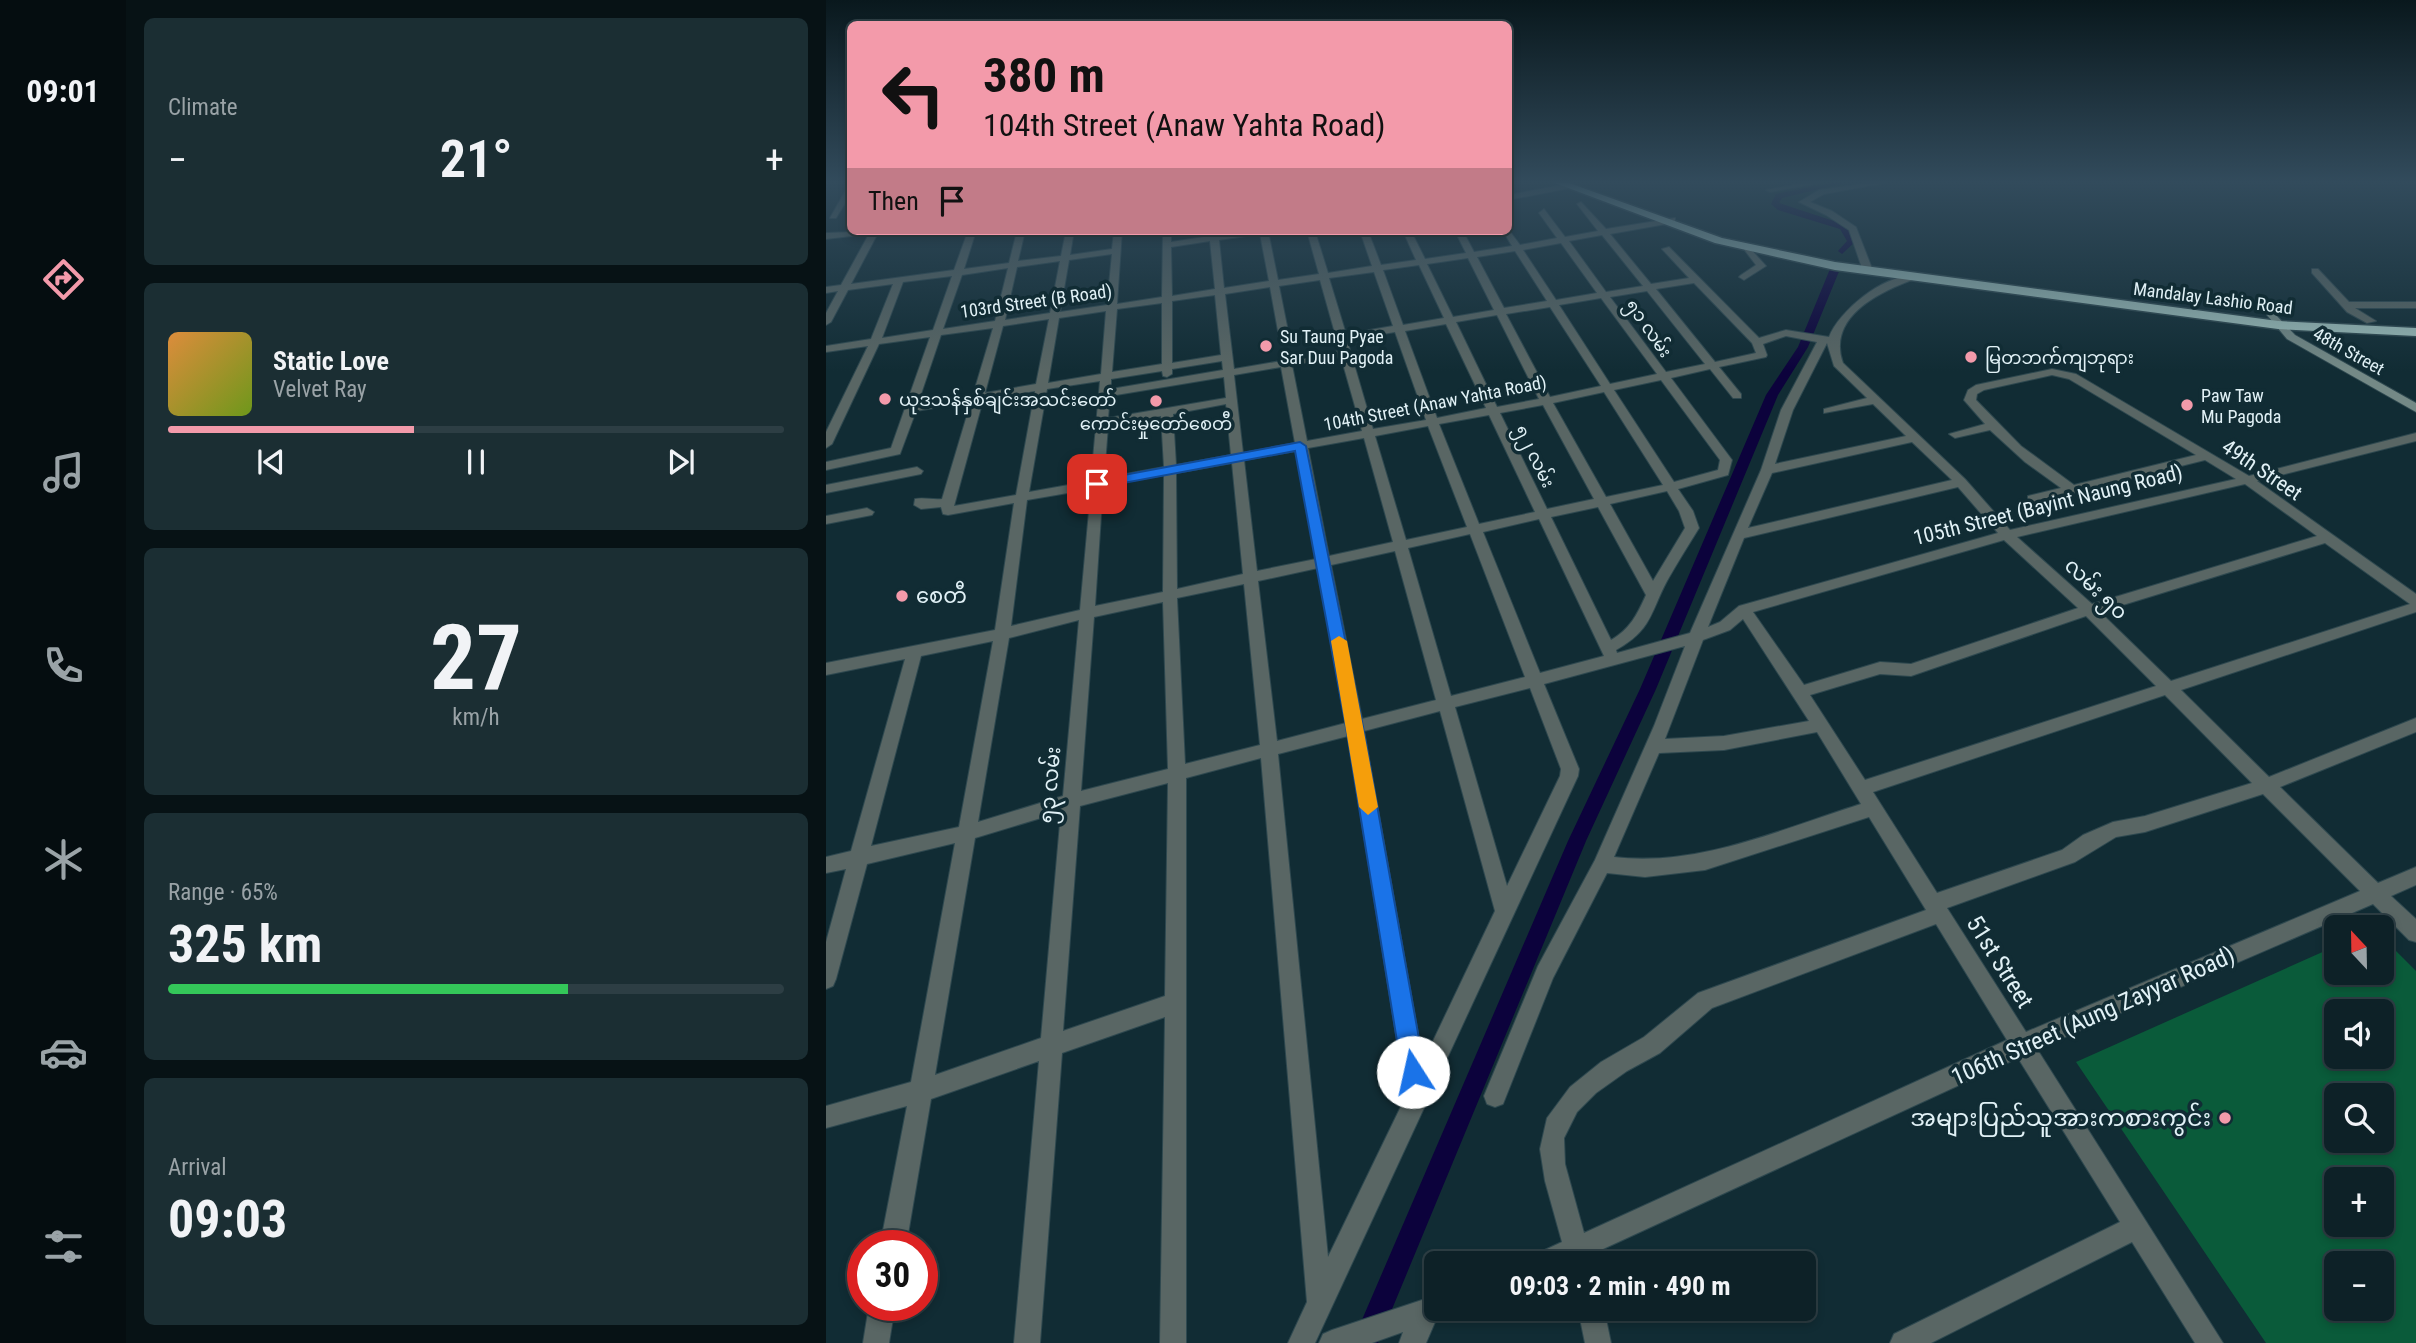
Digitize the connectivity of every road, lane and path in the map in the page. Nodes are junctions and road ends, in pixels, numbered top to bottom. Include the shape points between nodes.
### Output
1 (1168, 245) edge
2 (867, 246) edge
3 (967, 246) edge
4 (1017, 246) edge
5 (1067, 246) edge
6 (1117, 246) edge
7 (1224, 246) edge
8 (1265, 246) edge
9 (1315, 246) edge
10 (1370, 246) edge
11 (1415, 246) edge
12 (1467, 246) edge
13 (1531, 246) edge
14 (1568, 246) edge
15 (1615, 246) edge
16 (1740, 246) edge
17 (1764, 246) edge
18 (1859, 246) edge
19 (1517, 248) junction
20 (1747, 248) junction
21 (1666, 249) dead end
22 (1116, 251) junction
23 (1471, 254) junction
24 (1065, 258) junction
25 (1423, 262) junction
26 (1011, 265) junction
27 (1378, 268) junction
28 (1868, 268) junction
29 (2315, 271) dead end
30 (957, 272) junction
31 (1324, 276) junction
32 (1744, 277) dead end
33 (1909, 278) junction
34 (1696, 280) junction
35 (899, 281) junction
36 (1273, 284) junction
37 (845, 287) junction
38 (1651, 288) junction
39 (826, 290) edge
40 (1221, 291) junction
41 (1604, 295) junction
42 (1167, 299) junction
43 (1554, 304) junction
44 (2348, 305) junction
45 (2416, 305) edge
46 (1112, 307) junction
47 (1502, 312) junction
48 (1056, 316) junction
49 (2276, 320) junction
50 (1451, 321) junction
51 (2371, 321) junction
52 (2416, 321) edge
53 (826, 322) edge
54 (999, 324) junction
55 (2349, 325) junction
56 (1399, 329) junction
57 (1283, 331) dead end
58 (2416, 332) edge
59 (938, 333) junction
60 (1829, 340) junction
61 (875, 342) junction
62 (1757, 342) junction
63 (1343, 346) junction
64 (826, 349) edge
65 (1286, 364) junction
66 (1228, 365) junction
67 (1167, 366) junction
68 (1713, 367) junction
69 (1663, 377) junction
70 (1168, 383) junction
71 (1105, 385) junction
72 (1044, 387) junction
73 (1607, 388) junction
74 (1737, 396) dead end
75 (978, 398) junction
76 (1231, 400) junction
77 (1873, 400) junction
78 (1546, 401) junction
79 (911, 408) junction
80 (2416, 408) edge
81 (1493, 410) junction
82 (1828, 411) dead end
83 (1167, 412) junction
84 (1432, 421) junction
85 (1102, 422) junction
86 (1992, 426) junction
87 (1368, 433) junction
88 (1955, 434) dead end
89 (1916, 437) junction
90 (2416, 437) edge
91 (826, 444) edge
92 (1300, 446) junction
93 (2206, 456) junction
94 (1236, 458) junction
95 (826, 466) edge
96 (1170, 470) junction
97 (1767, 470) junction
98 (917, 471) dead end
99 (2247, 480) junction
100 (1961, 482) junction
101 (1097, 484) junction
102 (1670, 487) junction
103 (826, 489) edge
104 (2071, 489) junction
105 (2033, 499) dead end
106 (1021, 500) junction
107 (1604, 501) junction
108 (920, 502) dead end
109 (950, 507) junction
110 (867, 512) dead end
111 (1543, 514) junction
112 (826, 520) edge
113 (1474, 530) junction
114 (1741, 534) junction
115 (2007, 535) junction
116 (2326, 538) junction
117 (1401, 545) junction
118 (1324, 562) junction
119 (1249, 578) junction
120 (1170, 595) junction
121 (1654, 596) junction
122 (2416, 601) edge
123 (2416, 607) edge
124 (1744, 610) junction
125 (2089, 610) junction
126 (1087, 613) junction
127 (1002, 634) junction
128 (1699, 636) junction
129 (915, 650) junction
130 (1610, 653) junction
131 (826, 669) edge
132 (1532, 680) junction
133 (2167, 688) junction
134 (1800, 692) junction
135 (1446, 703) junction
136 (1821, 725) junction
137 (2416, 726) edge
138 (1355, 727) junction
139 (1654, 746) junction
140 (1269, 749) junction
141 (1177, 773) junction
142 (2265, 786) junction
143 (1861, 789) junction
144 (1072, 801) junction
145 (1873, 808) junction
146 (966, 833) junction
147 (858, 856) junction
148 (1602, 864) junction
149 (826, 865) edge
150 (2416, 876) edge
151 (2376, 894) junction
152 (1936, 909) junction
153 (1505, 912) junction
154 (2416, 933) edge
155 (826, 979) edge
156 (1176, 1003) junction
157 (1052, 1045) junction
158 (2022, 1045) junction
159 (920, 1091) junction
160 (1495, 1096) dead end
161 (1418, 1099) junction
162 (826, 1117) edge
163 (2136, 1227) junction
164 (896, 1230) edge
165 (1578, 1251) edge
166 (1589, 1251) edge
167 (1320, 1303) junction
168 (880, 1321) edge
169 (1419, 1321) edge
170 (1593, 1321) edge
171 (876, 1343) edge
172 (1027, 1343) edge
173 (1173, 1343) edge
174 (1301, 1343) edge
175 (1332, 1343) edge
176 (1598, 1343) edge
177 (1903, 1343) edge
178 (2210, 1343) edge

1 - 42 street
2 - 37 street
3 - 30 street
4 - 26 street
5 - 24 street
6 - 22 street, ၅၃ လမ်း
7 - 40 street
8 - 36 street
9 - 31 street
10 - 27 street
11 - 25 street, ၅၂ လမ်း
12 - 23 street
13 - 19 street, 103rd Street (B Road)
14 - 41 street, ၅၁ လမ်း
15 - 38 street
16 - 20 highway, Mandalay Lashio Road
17 - 28 highway
18 - 28 street
19 - 23 street, 103rd Street (B Road)
19 - 43 street
20 - 28 highway, Mandalay Lashio Road
20 - 32 street via 1761,266
21 - 34 street
22 - 24 street
22 - 46 street, ၅၃ လမ်း
23 - 25 street, 103rd Street (B Road)
23 - 47 street
24 - 26 street
24 - 48 street
25 - 27 street, 103rd Street (B Road)
25 - 50 street, ၅၂ လမ်း
26 - 30 street
26 - 54 street
27 - 31 street, 103rd Street (B Road)
27 - 56 street
28 - 33 highway, Mandalay Lashio Road
28 - 49 highway
29 - 44 street
30 - 35 street
30 - 59 street
31 - 36 street, 103rd Street (B Road)
31 - 63 street
33 - 49 highway, Mandalay Lashio Road
33 - 60 street via 1888,285 1854,308
34 - 38 street
34 - 62 street
35 - 37 street
35 - 61 street
36 - 40 street, 103rd Street (B Road)
36 - 57 street
37 - 39 street
37 - 53 street
38 - 41 street
38 - 68 street
40 - 42 street, 103rd Street (B Road)
40 - 66 street
41 - 43 street
41 - 69 street, ၅၁ လမ်း
42 - 46 street, 103rd Street (B Road)
42 - 67 street
43 - 47 street
43 - 73 street
44 - 45 street
44 - 51 street
46 - 48 street, 103rd Street (B Road)
46 - 71 street, ၅၃ လမ်း
47 - 50 street
47 - 78 street
48 - 54 street, 103rd Street (B Road)
48 - 72 street
49 - 55 highway, Mandalay Lashio Road
49 - 80 main road, 48th Street via 2310,349
50 - 56 street
50 - 81 street, ၅၂ လမ်း
51 - 52 highway
51 - 55 highway
54 - 59 street, 103rd Street (B Road)
54 - 75 street
55 - 58 highway, Mandalay Lashio Road
56 - 63 street
56 - 84 street
59 - 61 street, 103rd Street (B Road)
59 - 79 street
60 - 62 street via 1790,333
60 - 77 street, လမ်း ၅၀ via 1838,364
60 - 97 street via 1787,410
61 - 64 street, 103rd Street (B Road)
61 - 91 street
62 - 68 street, 104th Street (Anaw Yahta Road) via 1762,355 1758,358
63 - 65 street
63 - 87 street
65 - 66 street
65 - 92 street
66 - 67 street
66 - 70 street
66 - 76 street
67 - 70 street
67 - 71 street
68 - 69 street, 104th Street (Anaw Yahta Road)
68 - 74 street
69 - 73 street, 104th Street (Anaw Yahta Road)
69 - 102 street, ၅၁ လမ်း via 1726,460 1724,472 1714,477
70 - 71 street
71 - 72 street
71 - 85 street, ၅၃ လမ်း
72 - 75 street
72 - 106 street
73 - 78 street, 104th Street (Anaw Yahta Road)
73 - 102 street
75 - 79 street
75 - 109 street
76 - 83 street
76 - 94 street
77 - 82 street
77 - 89 street, လမ်း ၅၀
78 - 81 street, 104th Street (Anaw Yahta Road)
78 - 107 street
79 - 95 street via 895,453
81 - 84 street, 104th Street (Anaw Yahta Road) via 1466,410
81 - 111 street, ၅၂ လမ်း
83 - 85 street
83 - 96 street
84 - 87 street, 104th Street (Anaw Yahta Road)
84 - 113 street
85 - 101 street, ၅၃ လမ်း
86 - 88 street
86 - 93 street, 49th Street via 1970,400 1972,392 2052,372 2081,381
86 - 104 street via 2034,465
87 - 92 street, 104th Street (Anaw Yahta Road)
87 - 117 street
89 - 97 street
89 - 100 street, လမ်း ၅၀
90 - 99 street, 105th Street (Bayint Naung Road)
92 - 94 street, 104th Street (Anaw Yahta Road)
92 - 118 street
93 - 99 street, 49th Street
93 - 104 street
94 - 96 street, 104th Street (Anaw Yahta Road)
94 - 119 street
96 - 101 street, 104th Street (Anaw Yahta Road)
96 - 120 street
97 - 114 street
98 - 103 street
99 - 115 street, 105th Street (Bayint Naung Road)
99 - 116 street, 49th Street
100 - 114 street
100 - 115 street, လမ်း ၅၀
101 - 106 street, 104th Street (Anaw Yahta Road)
101 - 126 street, ၅၃ လမ်း
102 - 107 street
102 - 121 street via 1692,528
104 - 105 street
106 - 109 street, 104th Street (Anaw Yahta Road)
106 - 127 street
107 - 111 street
107 - 121 street
108 - 109 street, 104th Street (Anaw Yahta Road) via 921,506
110 - 112 street
111 - 113 street
111 - 130 street, ၅၂ လမ်း
113 - 117 street
113 - 132 street
114 - 128 street
115 - 124 street, 105th Street (Bayint Naung Road)
115 - 125 street, လမ်း ၅၀
116 - 122 street, 49th Street
116 - 125 street
117 - 118 street
117 - 135 street
118 - 119 street
118 - 138 street
119 - 120 street
119 - 140 street
120 - 126 street
120 - 141 street
121 - 130 street via 1635,631
123 - 133 street
124 - 128 street, 105th Street (Bayint Naung Road) via 1725,626
124 - 134 street, 51st Street
125 - 133 street, လမ်း ၅၀
125 - 134 street via 1911,670 1880,668
126 - 127 street
126 - 144 street, ၅၃ လမ်း
127 - 129 street
127 - 146 street
128 - 130 street, 105th Street (Bayint Naung Road) via 1634,653
128 - 139 street
129 - 131 street
129 - 147 street
130 - 132 street
132 - 135 street
132 - 153 street via 1567,761 1569,776
133 - 142 street, လမ်း ၅၀
133 - 143 street
134 - 136 street, 51st Street
135 - 138 street
135 - 153 street
136 - 139 street via 1724,743
136 - 143 street, 51st Street
137 - 142 street
138 - 140 street
138 - 161 street
139 - 148 street
140 - 141 street
140 - 167 street
141 - 144 street
141 - 156 street
142 - 151 street, လမ်း ၅၀
142 - 152 street via 2113,830 2068,856
143 - 145 street, 51st Street
144 - 146 street
144 - 157 street, ၅၃ လမ်း
145 - 148 street via 1704,862 1644,869
145 - 152 street, 51st Street
146 - 147 street
146 - 159 street
147 - 149 street
147 - 155 street
148 - 160 street via 1545,973
150 - 151 street, 106th Street (Aung Zayyar Road)
151 - 154 street, လမ်း ၅၀
151 - 158 street, 106th Street (Aung Zayyar Road)
152 - 158 street, 51st Street
152 - 165 street via 1705,1000 1647,1048 1593,1081 1561,1116 1551,1138
153 - 161 street
156 - 157 street
156 - 173 street
157 - 159 street
157 - 172 street, ၅၃ လမ်း
158 - 163 street, 51st Street
158 - 166 street, 106th Street (Aung Zayyar Road)
159 - 162 street
159 - 164 street
161 - 167 street
163 - 177 street
163 - 178 street, 51st Street
167 - 174 street
168 - 171 street
169 - 175 street
170 - 176 street

